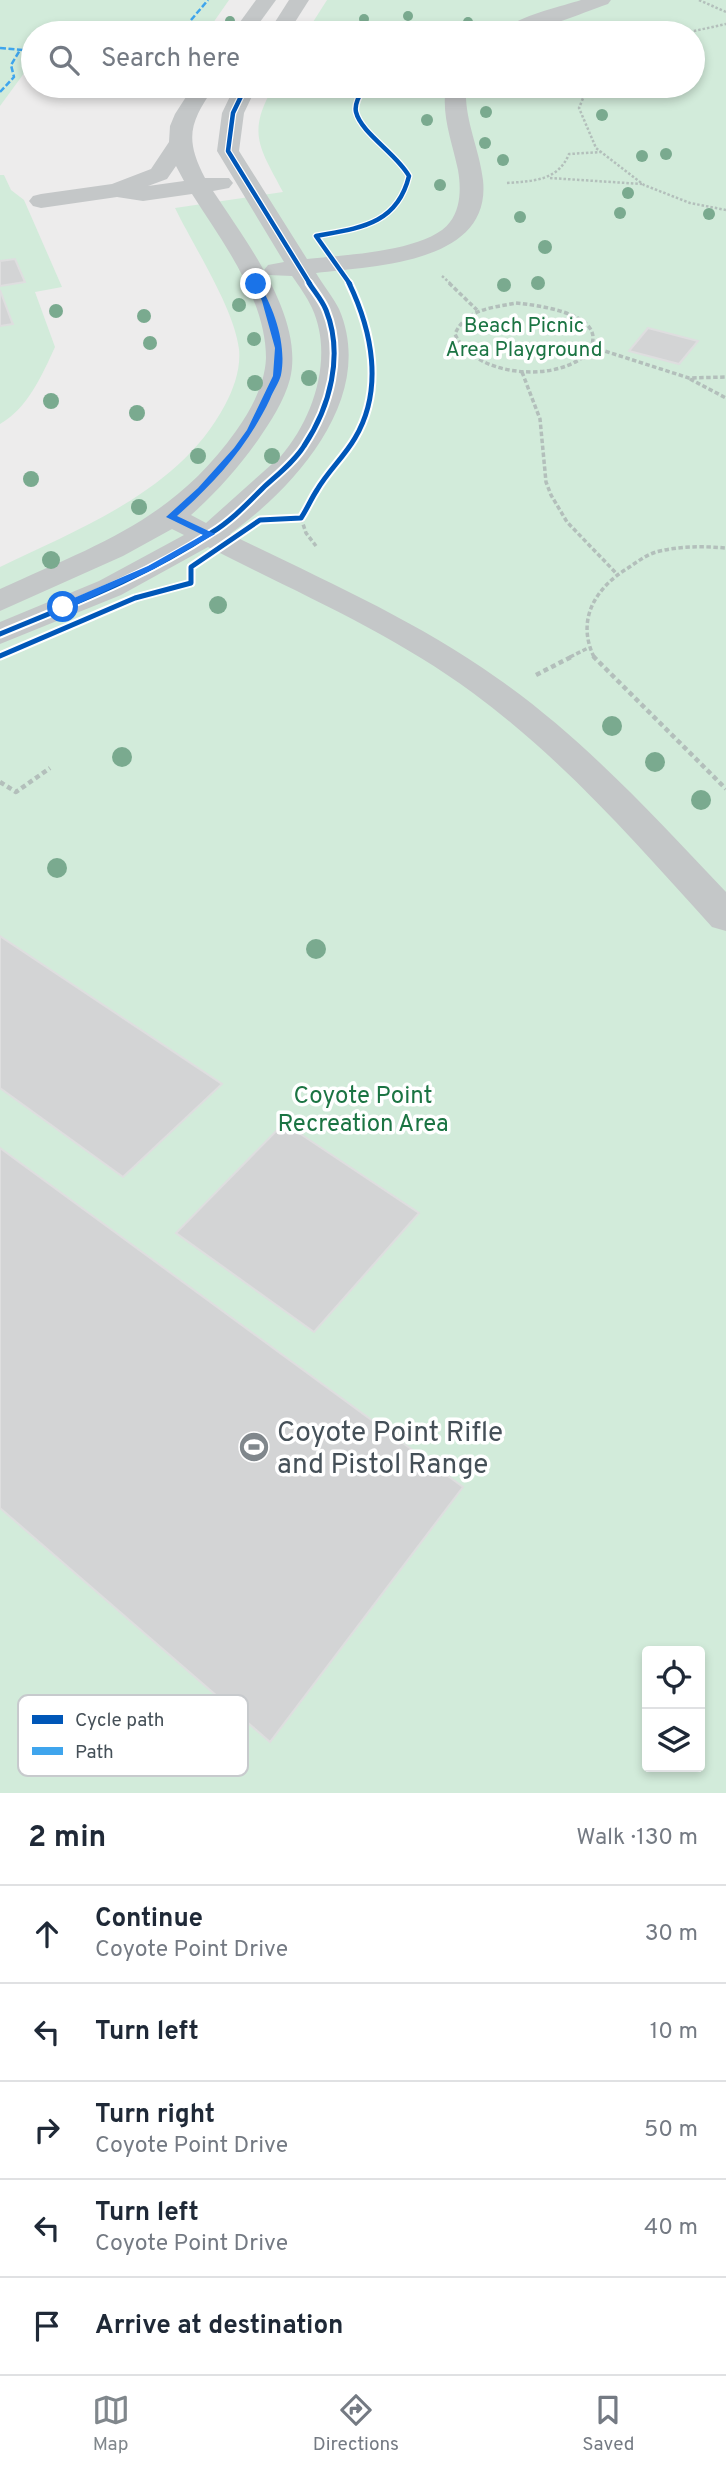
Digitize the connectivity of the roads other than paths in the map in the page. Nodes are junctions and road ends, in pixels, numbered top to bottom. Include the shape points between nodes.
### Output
1 (267, 0) edge
2 (299, 0) edge
3 (601, 0) edge
4 (251, 21) edge
5 (286, 21) edge
6 (534, 21) edge
7 (196, 98) edge
8 (240, 98) edge
9 (454, 98) edge
10 (181, 141) junction
11 (245, 179) junction
12 (199, 186) junction
13 (117, 190) junction
14 (41, 201) dead end
15 (299, 267) junction
16 (251, 274) junction
17 (171, 517) junction
18 (211, 534) junction
19 (0, 601) edge
20 (0, 634) edge
21 (726, 918) edge

1 - 4 street
2 - 5 street
3 - 6 street
7 - 10 street via 184,116
8 - 11 street via 228,142 230,156
9 - 15 street via 471,180 463,224 445,239 414,249
10 - 12 street via 184,159
10 - 13 street via 159,174
11 - 12 street
11 - 15 street
12 - 13 street via 143,194
12 - 16 street
13 - 14 street
15 - 16 street
15 - 18 street via 326,310 334,339 330,394 304,447
16 - 17 street via 266,301 275,332 277,376 237,450
17 - 18 street
17 - 19 street
18 - 20 street via 110,588
18 - 21 street via 405,632 497,695 594,777

